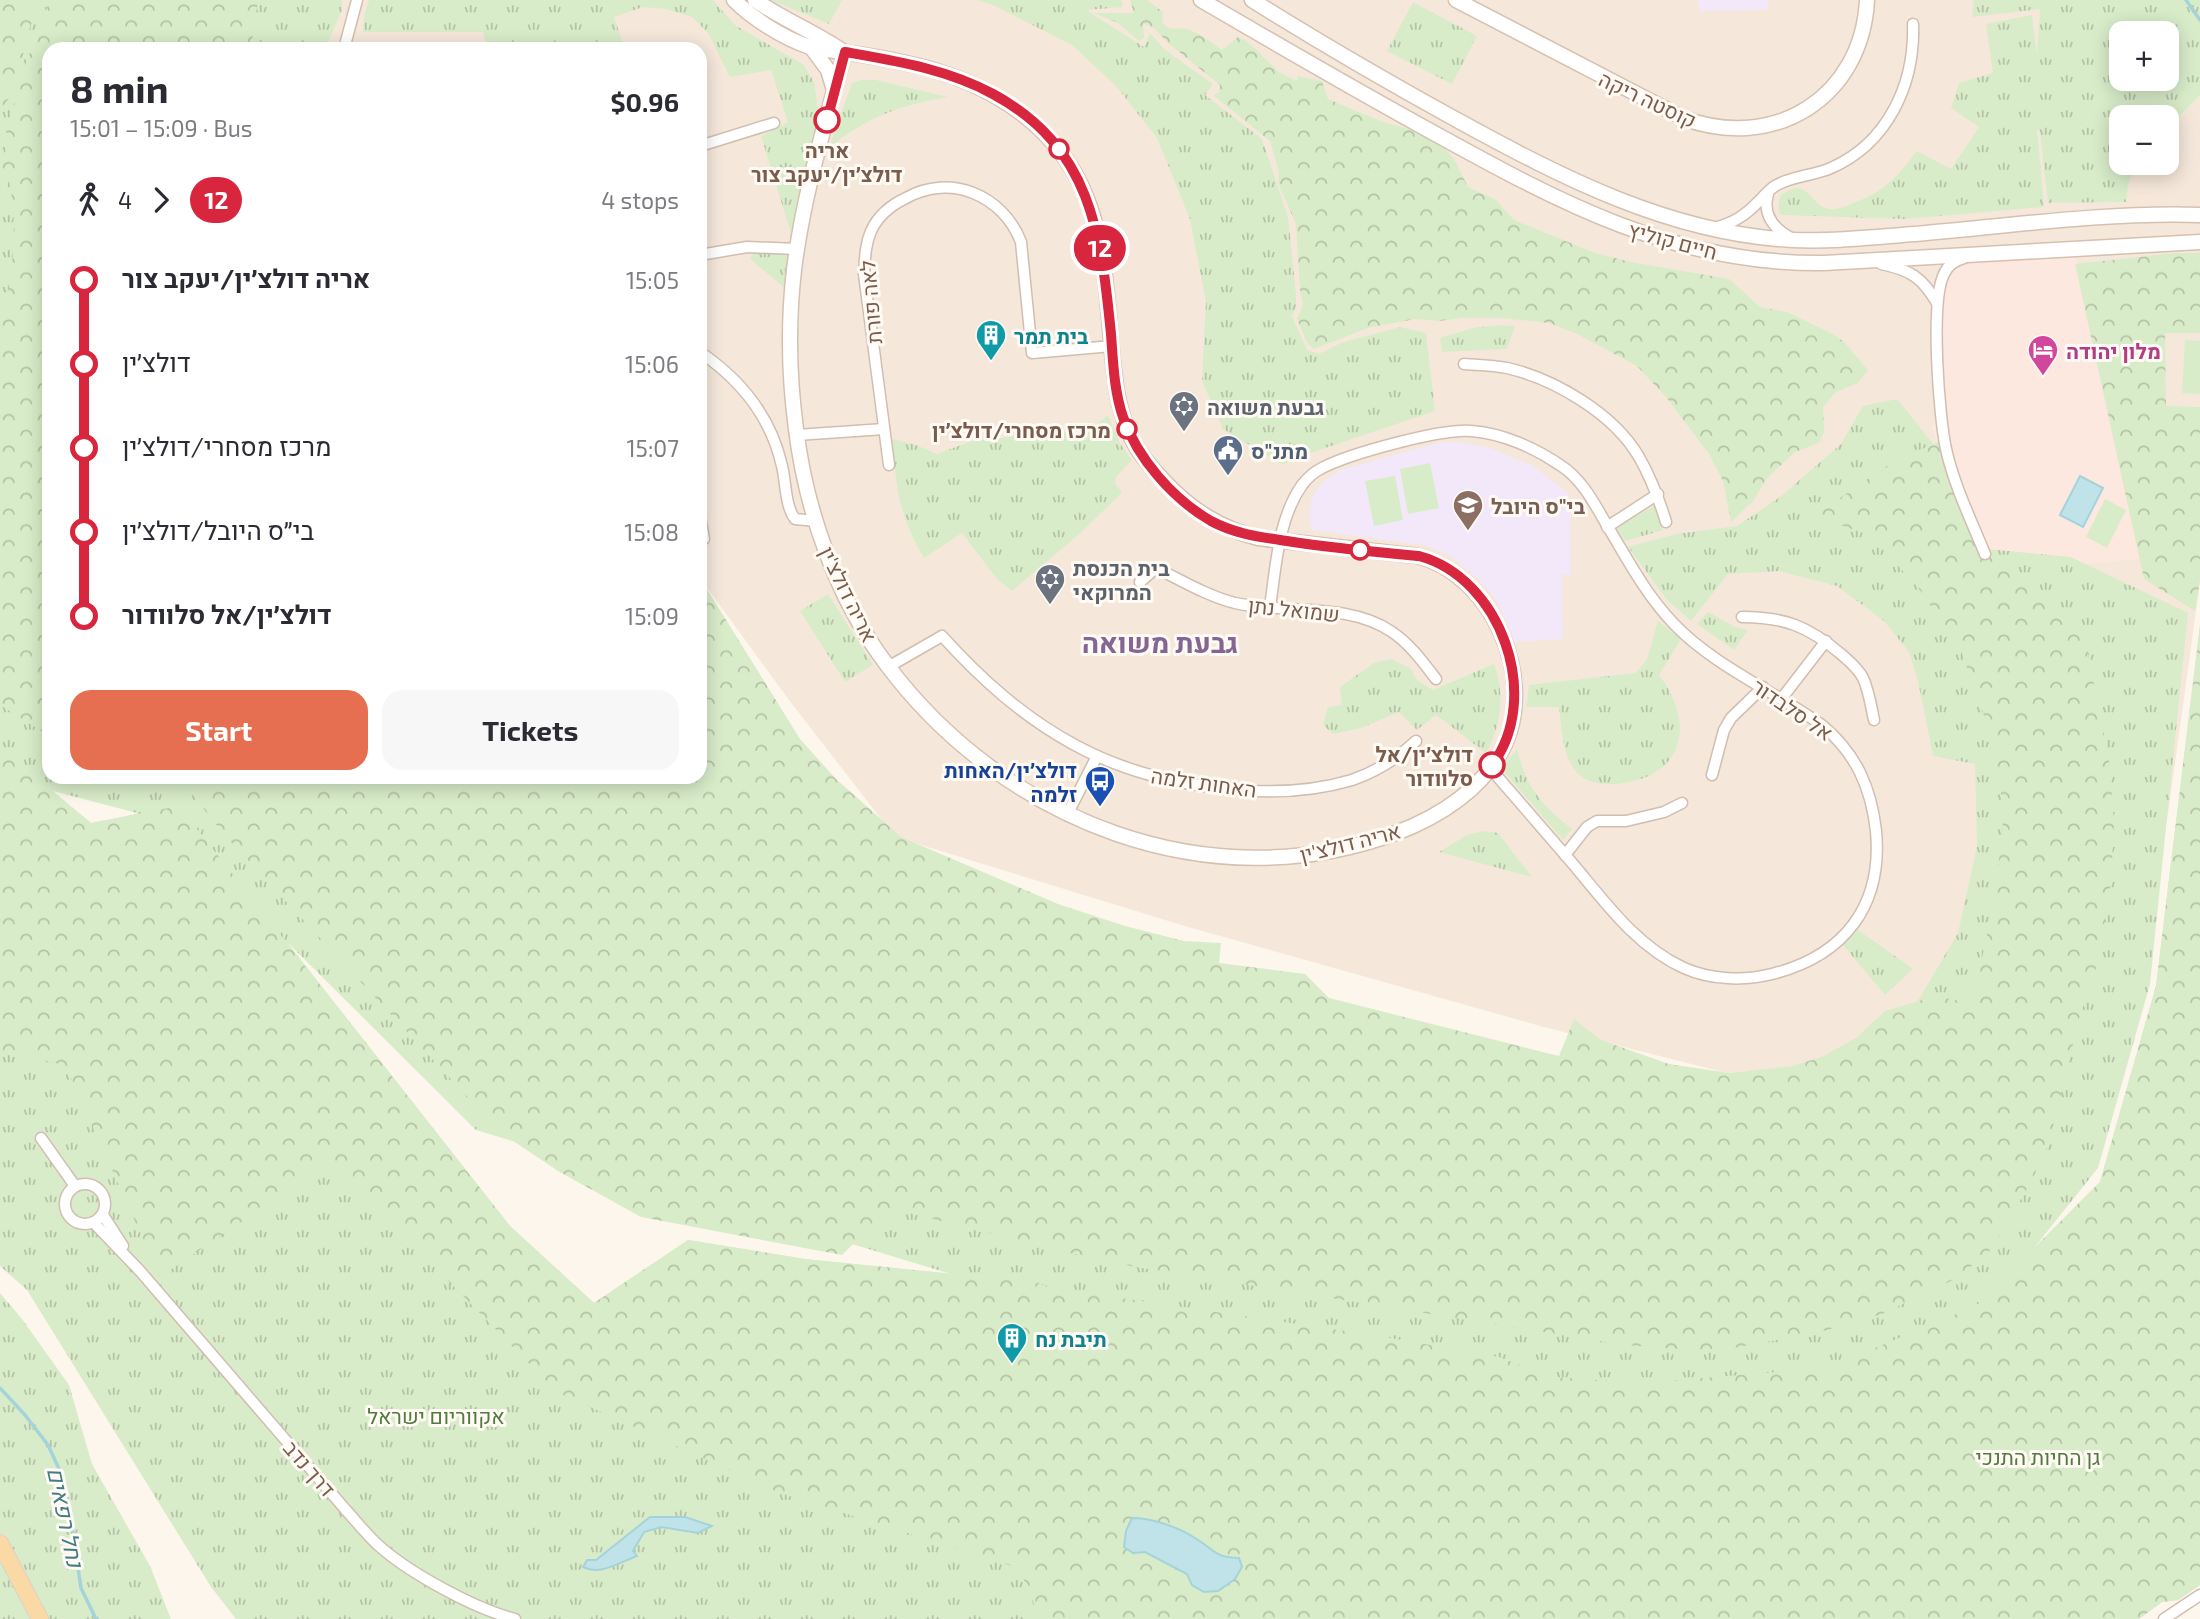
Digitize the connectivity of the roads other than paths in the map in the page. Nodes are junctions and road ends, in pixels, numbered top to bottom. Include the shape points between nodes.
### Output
1 (357, 0) edge
2 (734, 0) edge
3 (755, 0) edge
4 (1201, 0) edge
5 (1252, 0) edge
6 (1456, 0) edge
7 (1867, 0) edge
8 (1913, 24) dead end
9 (346, 42) edge
10 (811, 47) junction
11 (845, 52) junction
12 (834, 92) junction
13 (774, 123) dead end
14 (707, 144) edge
15 (1768, 192) junction
16 (2200, 215) edge
17 (1711, 228) junction
18 (1795, 240) junction
19 (2200, 242) edge
20 (797, 249) junction
21 (707, 254) edge
22 (1977, 255) junction
23 (1871, 261) junction
24 (1937, 303) junction
25 (1112, 346) junction
26 (707, 357) edge
27 (1464, 365) dead end
28 (884, 429) junction
29 (797, 435) junction
30 (889, 465) dead end
31 (1658, 494) junction
32 (816, 521) junction
33 (1666, 522) dead end
34 (1607, 527) junction
35 (1280, 540) junction
36 (1985, 554) dead end
37 (1140, 582) dead end
38 (1270, 607) junction
39 (1742, 617) dead end
40 (1826, 641) junction
41 (888, 667) junction
42 (1436, 678) dead end
43 (1763, 687) junction
44 (1782, 698) junction
45 (1874, 720) dead end
46 (1416, 741) dead end
47 (1097, 757) junction
48 (1490, 768) junction
49 (1712, 775) dead end
50 (1682, 803) dead end
51 (1067, 815) junction
52 (1565, 855) junction
53 (41, 1138) dead end
54 (75, 1186) junction
55 (98, 1219) junction
56 (0, 1543) edge
57 (2200, 1595) edge
58 (40, 1619) edge
59 (515, 1619) edge
60 (2164, 1619) edge

1 - 9 street
2 - 10 street, אריה דולצ'ין via 756,19
3 - 11 street, אריה דולצ'ין
4 - 23 street, חיים קוליץ via 1507,173 1605,220 1738,257 1794,263
5 - 17 street, חיים קוליץ via 1346,59 1552,171 1630,205
6 - 7 street, קוסטה ריקה via 1645,100 1701,125 1730,130 1790,118 1832,89 1857,51
8 - 15 street via 1905,86 1881,130 1841,164
10 - 11 street, אריה דולצ'ין
10 - 12 street via 828,70
11 - 12 street, אריה דולצ'ין
11 - 25 street, אריה דולצ'ין via 937,71 971,84 1014,107 1048,137 1072,168 1093,214 1105,272
12 - 20 street, אריה דולצ'ין
13 - 14 street
15 - 17 street via 1743,217
15 - 18 street via 1769,219
16 - 18 street, חיים קוליץ
17 - 18 street, חיים קוליץ
19 - 22 street, חיים קוליץ
20 - 21 street via 747,247
20 - 29 street, אריה דולצ'ין via 790,342
22 - 23 street, חיים קוליץ
22 - 24 street via 1948,267 1940,281
23 - 24 street via 1917,277
24 - 36 street via 1941,425 1951,467
25 - 28 street, לאה פורת via 1032,353 1021,242 1015,227 1005,214 972,192 954,187 917,192 882,215 865,251
25 - 35 street, אריה דולצ'ין via 1122,415 1132,441 1154,471 1211,521 1235,532
26 - 32 street via 729,374 760,410 779,453 794,519
27 - 31 street via 1526,373 1573,395 1627,441
28 - 29 street
28 - 30 street, לאה פורת
29 - 32 street, אריה דולצ'ין
31 - 33 street
31 - 34 street
32 - 41 street, אריה דולצ'ין via 851,605
34 - 35 street, אל סלבדור via 1591,498 1562,466 1510,441 1456,431 1345,458 1312,474 1291,506
34 - 43 street, אל סלבדור via 1641,583 1675,625 1700,647
35 - 38 street, אל סלבדור
35 - 48 street, אריה דולצ'ין via 1419,556 1454,571 1472,587 1504,640 1515,696 1506,742
37 - 38 street, שמואל נתן via 1156,568 1217,598
38 - 42 street, שמואל נתן via 1356,615 1372,621 1413,650
39 - 40 street via 1786,621
40 - 44 street
40 - 45 street via 1863,677
41 - 47 street, האחות זלמה via 942,636 1021,712
41 - 51 street, אריה דולצ'ין via 938,722 987,766
43 - 44 street, אל סלבדור
43 - 49 street via 1724,730
44 - 52 street, אל סלבדור via 1840,741 1863,774 1874,815 1876,867 1867,903 1833,946 1803,964 1751,978 1684,968 1623,923
46 - 47 street, האחות זלמה via 1354,779 1266,790 1187,784
47 - 51 street
48 - 51 street, אריה דולצ'ין via 1468,792 1420,822 1395,834 1314,854 1259,859 1198,854 1120,836
48 - 52 street, אל סלבדור
50 - 52 street via 1626,821 1597,821
53 - 54 street
54 - 55 street via 88,1184 100,1190 106,1202
54 - 55 street via 66,1197 69,1217 80,1224
55 - 59 street, דרך נדב via 378,1545 409,1569 486,1610
56 - 58 main road
57 - 60 street

